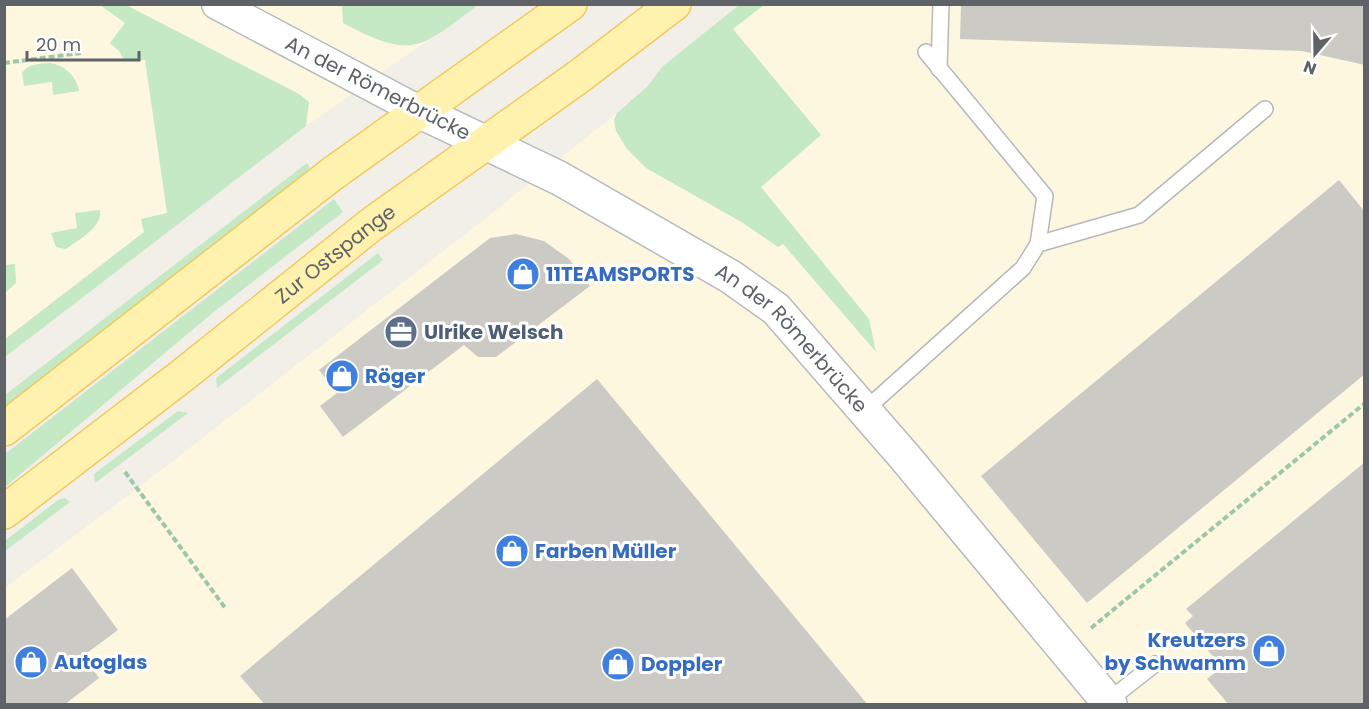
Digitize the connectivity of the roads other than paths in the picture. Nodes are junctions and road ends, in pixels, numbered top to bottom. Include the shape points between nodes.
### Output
1 (217, 4) edge
2 (570, 4) edge
3 (674, 4) edge
4 (940, 4) edge
5 (926, 52) dead end
6 (939, 69) junction
7 (1265, 109) dead end
8 (419, 111) junction
9 (488, 142) junction
10 (1038, 244) junction
11 (865, 410) junction
12 (4, 429) edge
13 (4, 512) edge
14 (1155, 664) dead end
15 (1109, 703) edge

1 - 8 street, An der Römerbrücke
2 - 8 main road
3 - 9 main road, Zur Ostspange
4 - 6 lane
5 - 6 lane
6 - 10 lane via 1045,196
7 - 10 lane via 1139,215
8 - 9 street, An der Römerbrücke
8 - 12 main road
9 - 11 street, An der Römerbrücke via 731,276 776,309
9 - 13 main road, Zur Ostspange via 372,224
10 - 11 lane via 1023,268
11 - 15 street, An der Römerbrücke
14 - 15 lane

